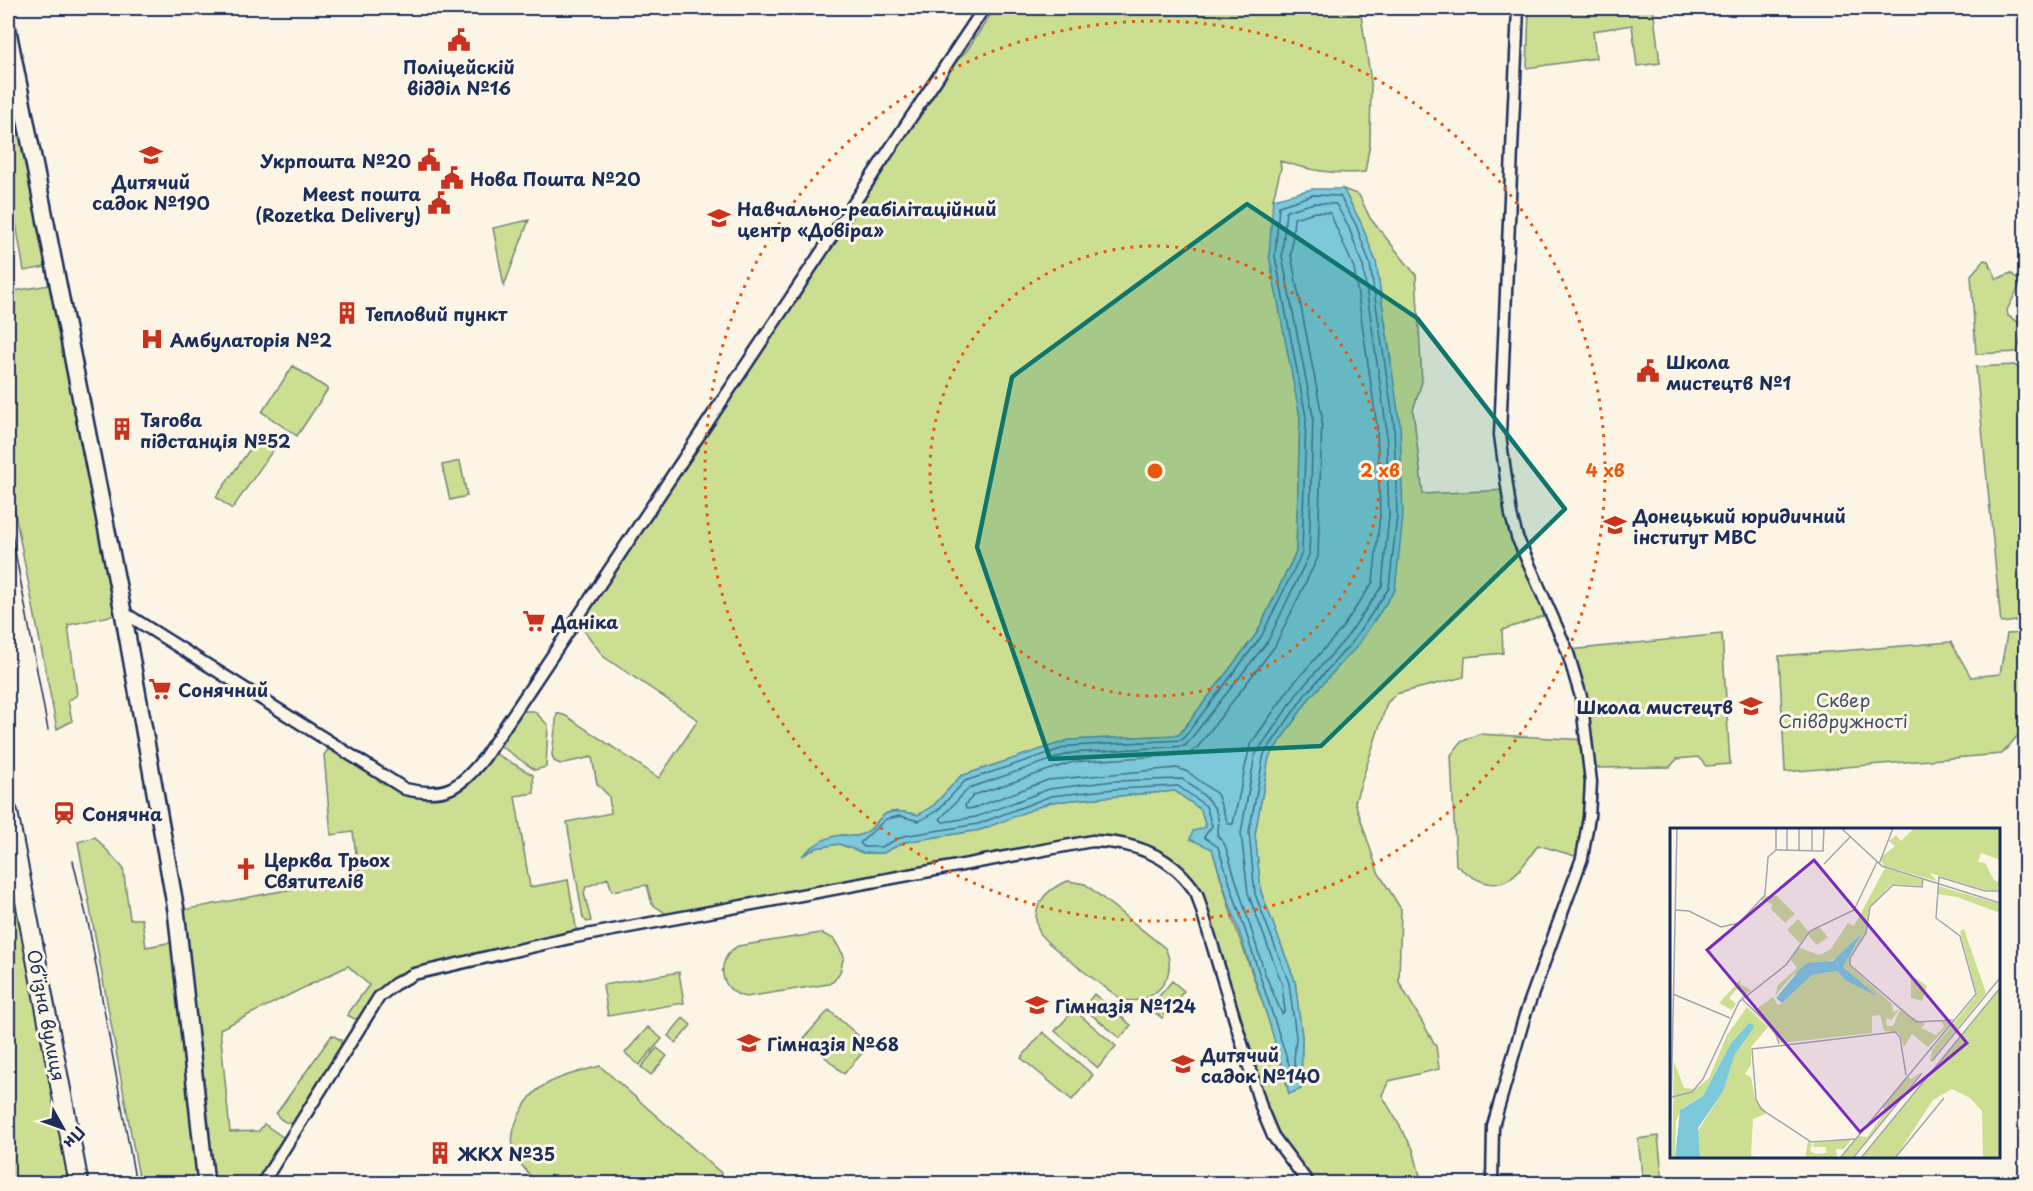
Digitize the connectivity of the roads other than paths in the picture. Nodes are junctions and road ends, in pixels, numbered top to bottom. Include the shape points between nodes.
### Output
1 (984, 8) edge
2 (1518, 8) edge
3 (8, 31) edge
4 (123, 612) junction
5 (8, 812) edge
6 (80, 1184) edge
7 (206, 1184) edge
8 (262, 1184) edge
9 (1308, 1184) edge
10 (1492, 1184) edge

1 - 4 street via 467,779 439,793 405,789
2 - 10 street via 1500,435 1509,507 1518,537 1567,650 1581,696 1591,782 1582,858 1525,1015 1493,1126
3 - 4 street
4 - 7 street via 176,910
5 - 6 main road, Обʼїзна вулиця
8 - 9 street via 379,997 414,974 582,936 1102,842 1155,854 1183,874 1197,894 1262,1110 1273,1136

